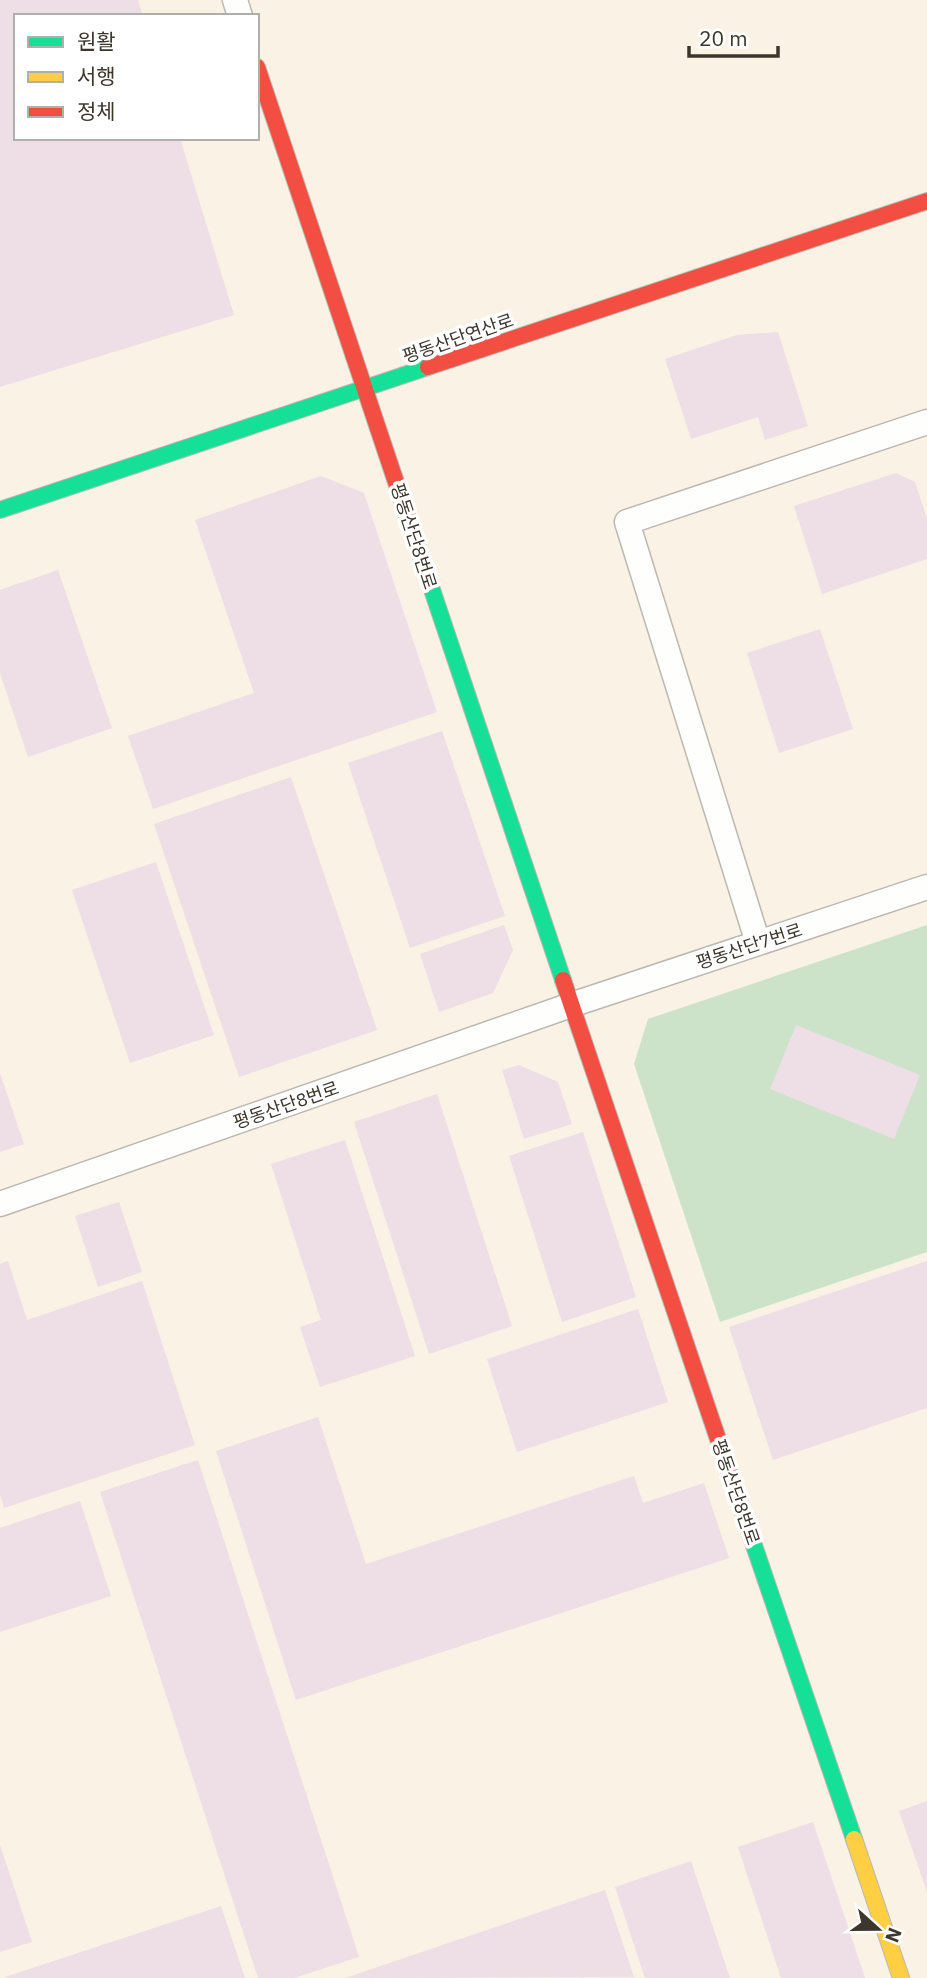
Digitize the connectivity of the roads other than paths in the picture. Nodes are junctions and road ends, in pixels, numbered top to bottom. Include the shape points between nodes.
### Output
1 (259, 73) edge
2 (927, 201) edge
3 (365, 389) junction
4 (927, 422) edge
5 (0, 510) edge
6 (927, 887) edge
7 (758, 943) junction
8 (571, 1006) junction
9 (0, 1204) edge
10 (901, 1978) edge

1 - 3 street, 평동산단8번로
2 - 3 street, 평동산단연산로
3 - 5 street, 평동산단연산로
3 - 8 street, 평동산단8번로
4 - 7 street via 627,522
6 - 7 street, 평동산단7번로
7 - 8 street, 평동산단7번로
8 - 9 street, 평동산단8번로
8 - 10 street, 평동산단8번로

